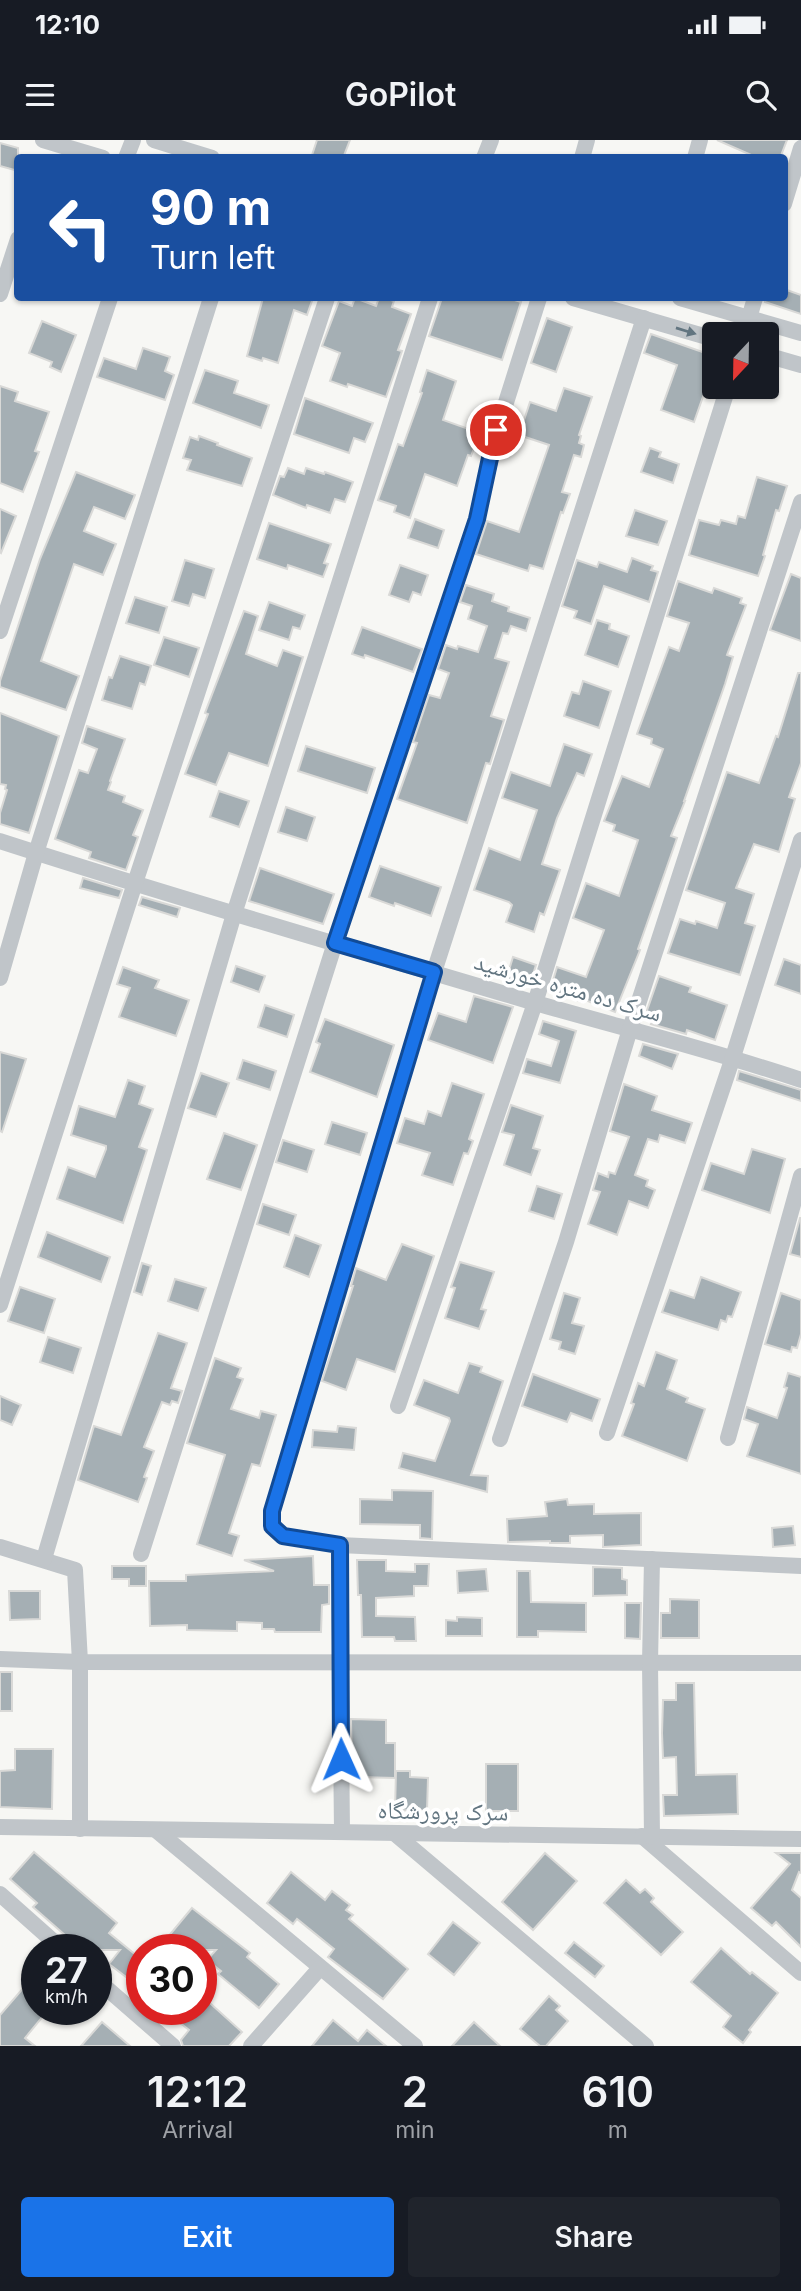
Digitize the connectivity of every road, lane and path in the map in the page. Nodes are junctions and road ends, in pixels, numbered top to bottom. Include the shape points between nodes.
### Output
1 (154, 140) edge
2 (45, 146) edge
3 (801, 148) edge
4 (84, 154) edge
5 (199, 154) edge
6 (788, 191) edge
7 (14, 251) edge
8 (0, 294) edge
9 (109, 301) edge
10 (210, 301) edge
11 (326, 301) edge
12 (429, 301) edge
13 (538, 301) edge
14 (584, 301) edge
15 (690, 301) edge
16 (754, 301) edge
17 (644, 318) junction
18 (749, 318) junction
19 (801, 333) edge
20 (702, 335) edge
21 (779, 359) edge
22 (801, 365) edge
23 (724, 399) edge
24 (801, 502) edge
25 (0, 631) edge
26 (801, 840) edge
27 (0, 841) edge
28 (36, 853) junction
29 (135, 883) junction
30 (234, 914) junction
31 (335, 943) junction
32 (434, 972) junction
33 (0, 978) edge
34 (535, 1003) junction
35 (630, 1029) junction
36 (733, 1057) junction
37 (801, 1080) edge
38 (801, 1176) edge
39 (0, 1306) edge
40 (398, 1406) dead end
41 (607, 1433) dead end
42 (728, 1438) dead end
43 (500, 1439) dead end
44 (340, 1545) junction
45 (0, 1546) edge
46 (141, 1554) dead end
47 (44, 1559) junction
48 (652, 1559) junction
49 (801, 1566) edge
50 (0, 1659) edge
51 (340, 1661) junction
52 (80, 1662) junction
53 (650, 1663) junction
54 (801, 1663) edge
55 (0, 1828) edge
56 (80, 1829) junction
57 (156, 1830) junction
58 (342, 1832) junction
59 (394, 1833) junction
60 (647, 1837) junction
61 (801, 1839) edge
62 (0, 1894) edge
63 (45, 1934) edge
64 (320, 1968) junction
65 (801, 1973) edge
66 (112, 1993) edge
67 (173, 2046) edge
68 (251, 2046) edge
69 (415, 2046) edge
70 (646, 2046) edge

1 - 5 street
2 - 4 street
3 - 6 street
7 - 8 street
9 - 25 street
10 - 28 street
11 - 29 street
12 - 30 street
13 - 31 street via 496,430 477,519
14 - 17 street
15 - 18 street
16 - 18 street
17 -> 20 street
17 - 32 street
18 - 19 street
21 - 22 street
23 - 34 street
24 - 35 street
26 - 36 street
27 - 28 street, سرک ده متره خورشید
28 - 29 street, سرک ده متره خورشید
28 - 33 street
29 - 30 street, سرک ده متره خورشید
29 - 39 street
30 - 31 street, سرک ده متره خورشید
30 - 47 street
31 - 32 street, سرک ده متره خورشید
31 - 46 street
32 - 34 street, سرک ده متره خورشید
32 - 44 street via 272,1511 272,1526 283,1536
34 - 35 street, سرک ده متره خورشید
34 - 40 street
35 - 36 street, سرک ده متره خورشید
35 - 43 street
36 - 37 street, سرک ده متره خورشید
36 - 41 street
38 - 42 street
44 - 48 street
44 - 51 street
45 - 47 street
47 - 52 street via 75,1570
48 - 49 street
48 - 53 street
50 - 52 street
51 - 52 street
51 - 53 street
51 - 58 street
52 - 56 street
53 - 54 street
53 - 60 street
55 - 56 street, سرک پرورشگاه
56 - 57 street, سرک پرورشگاه
57 - 58 street, سرک پرورشگاه
57 - 64 street
58 - 59 street, سرک پرورشگاه
59 - 60 street, سرک پرورشگاه
59 - 70 street
60 - 61 street, سرک پرورشگاه
60 - 65 street
62 - 63 street
64 - 68 street
64 - 69 street
66 - 67 street

